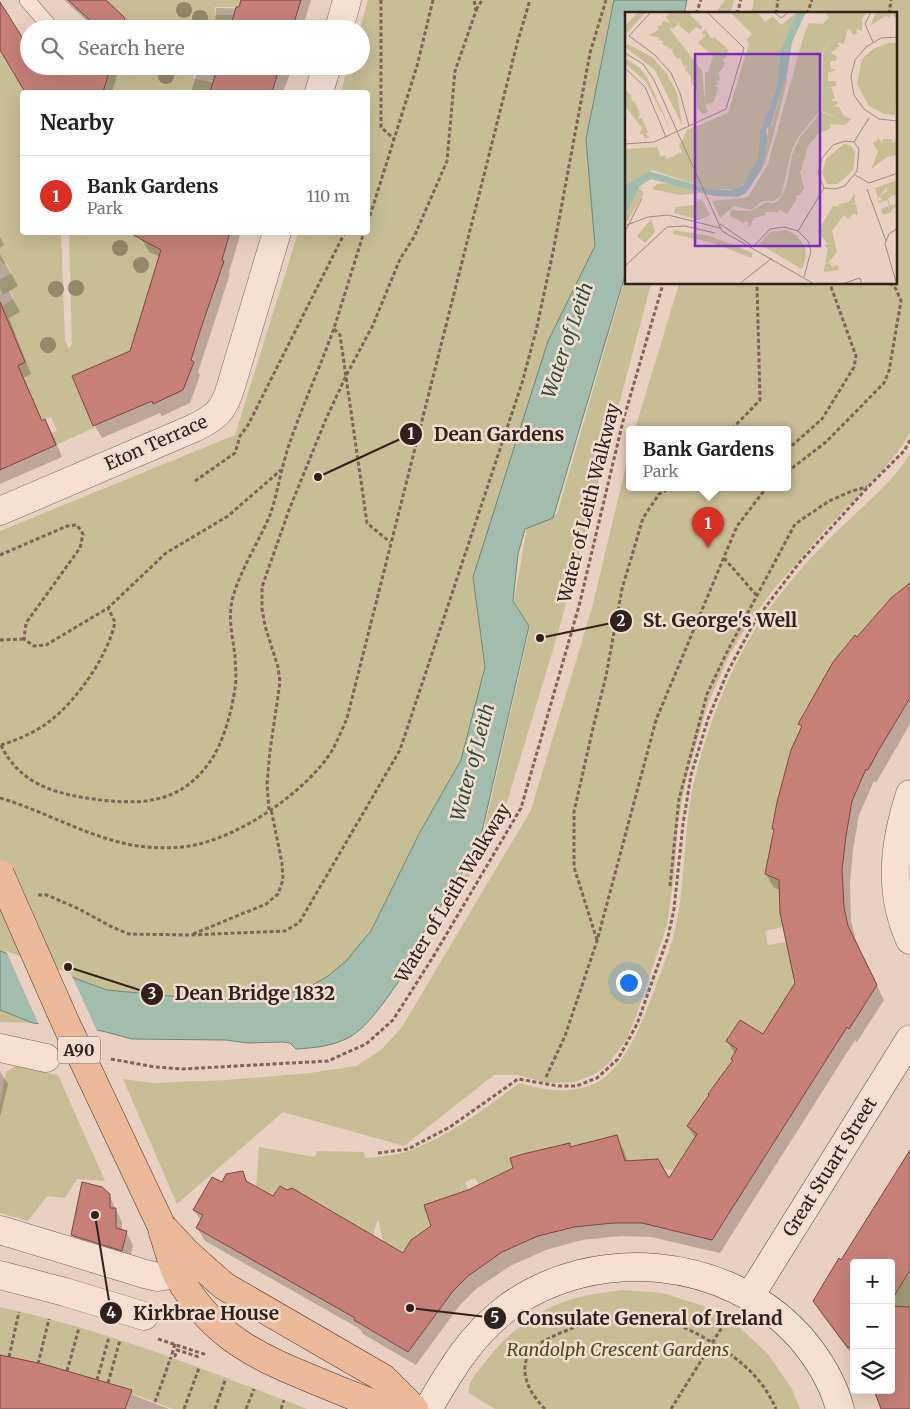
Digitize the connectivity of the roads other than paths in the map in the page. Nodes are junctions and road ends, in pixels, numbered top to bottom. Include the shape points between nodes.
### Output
1 (27, 0) edge
2 (347, 0) edge
3 (44, 20) edge
4 (341, 20) edge
5 (324, 75) edge
6 (320, 90) edge
7 (276, 235) edge
8 (0, 511) edge
9 (910, 794) edge
10 (0, 874) edge
11 (910, 940) edge
12 (910, 1038) edge
13 (0, 1048) edge
14 (46, 1058) dead end
15 (161, 1225) junction
16 (0, 1230) edge
17 (177, 1274) junction
18 (0, 1275) edge
19 (750, 1296) junction
20 (144, 1316) dead end
21 (391, 1409) edge
22 (414, 1409) edge
23 (428, 1409) edge
24 (840, 1409) edge

1 - 3 lane
2 - 4 street
5 - 6 street
7 - 8 street, Eton Terrace via 230,392 220,412 194,428
9 - 11 street via 901,824 895,876 898,904
10 - 15 main road, A90, bridge
12 - 19 street, Great Stuart Street
13 - 14 street
15 - 17 main road, A90
15 - 22 main road, A90 via 224,1286 383,1378
16 - 17 street via 144,1274 158,1277
17 - 21 main road, A90 via 192,1298 235,1341 273,1363
18 - 20 street
19 - 23 street via 700,1274 651,1268 620,1267 570,1276 528,1295 487,1324 452,1368
19 - 24 street via 786,1321 808,1346 825,1371

